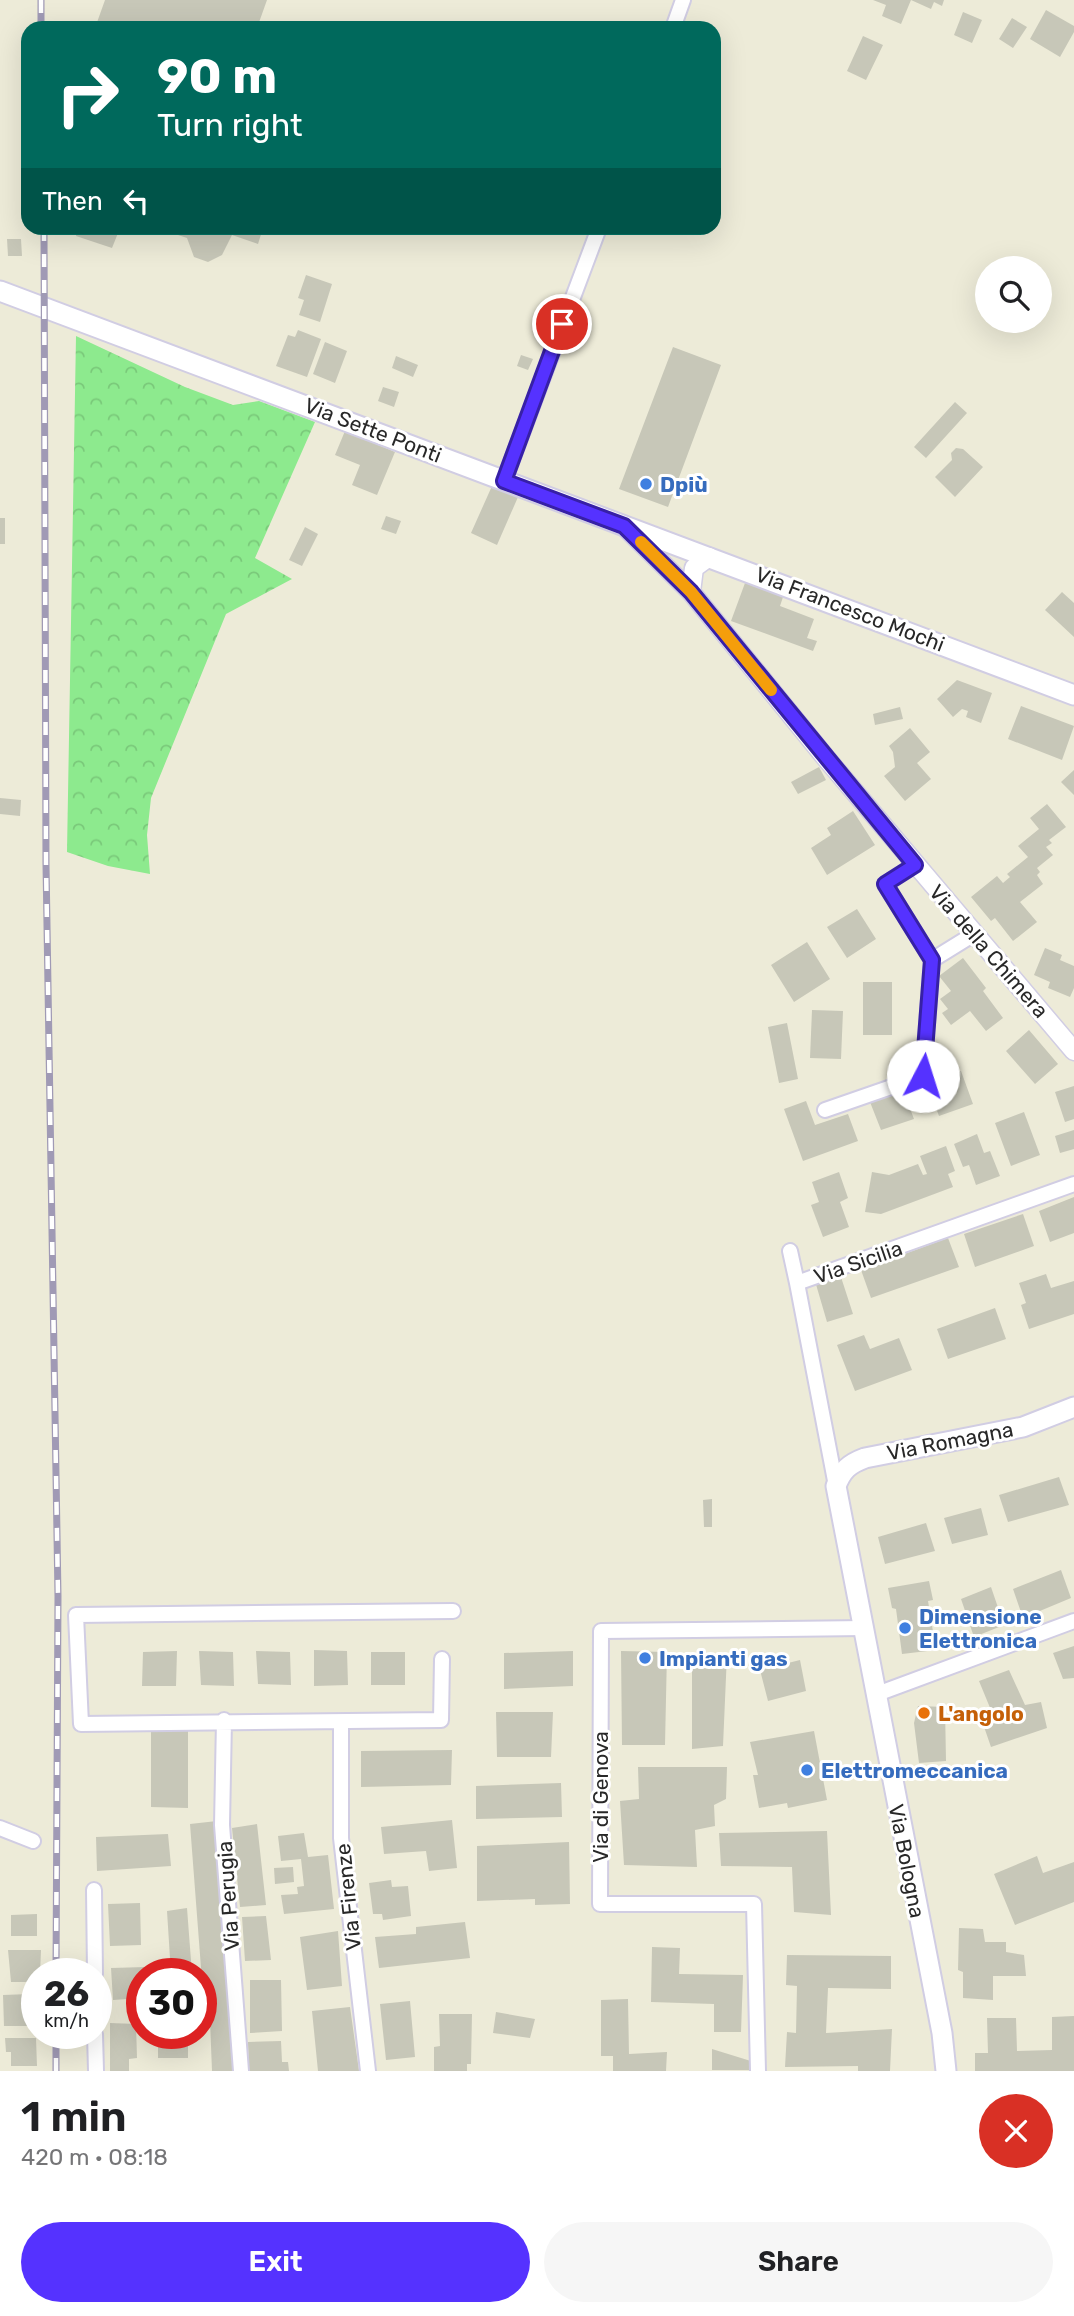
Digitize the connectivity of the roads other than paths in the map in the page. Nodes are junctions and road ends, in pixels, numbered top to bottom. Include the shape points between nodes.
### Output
1 (684, 0) edge
2 (676, 21) edge
3 (595, 235) edge
4 (0, 280) edge
5 (0, 291) edge
6 (121, 336) junction
7 (504, 481) junction
8 (624, 526) junction
9 (709, 557) junction
10 (691, 592) junction
11 (1074, 695) edge
12 (915, 865) junction
13 (974, 934) junction
14 (932, 960) junction
15 (1072, 1041) edge
16 (825, 1110) dead end
17 (1074, 1184) edge
18 (790, 1251) dead end
19 (797, 1283) junction
20 (1074, 1408) edge
21 (836, 1486) junction
22 (453, 1611) dead end
23 (1074, 1621) edge
24 (864, 1628) junction
25 (442, 1659) dead end
26 (877, 1693) junction
27 (224, 1720) junction
28 (341, 1722) junction
29 (0, 1828) edge
30 (33, 1841) dead end
31 (94, 1890) dead end
32 (95, 1958) edge
33 (95, 2049) edge
34 (96, 2071) edge
35 (241, 2071) edge
36 (368, 2071) edge
37 (758, 2071) edge
38 (946, 2071) edge

1 - 2 street
3 - 7 street
4 - 6 main road, Via Sette Ponti via 98,319
5 - 6 main road, Via Sette Ponti
6 - 7 main road, Via Sette Ponti
7 - 8 main road, Via Sette Ponti
8 - 9 main road, Via Francesco Mochi
8 - 10 street, Via della Chimera
9 - 10 street via 694,568
9 - 11 main road, Via Francesco Mochi
10 - 12 street, Via della Chimera
12 - 13 street, Via della Chimera
12 - 14 street via 885,884
13 - 14 street
13 - 15 street, Via della Chimera
14 - 16 street via 923,1076
17 - 19 street, Via Sicilia
18 - 19 street
19 - 21 street, Via Sicilia
20 - 21 main road, Via Romagna via 1023,1427 865,1458 849,1464
21 - 24 main road, Via Bologna
22 - 27 street via 76,1615 81,1724
23 - 26 street
24 - 26 main road, Via Bologna
24 - 37 street, Via di Genova via 601,1631 600,1904 754,1904
25 - 28 street via 441,1720
26 - 38 main road, Via Bologna
27 - 28 street
27 - 35 street, Via Perugia via 222,1825
28 - 36 street, Via Firenze via 341,1838
29 - 30 street
31 - 32 street
33 - 34 street

